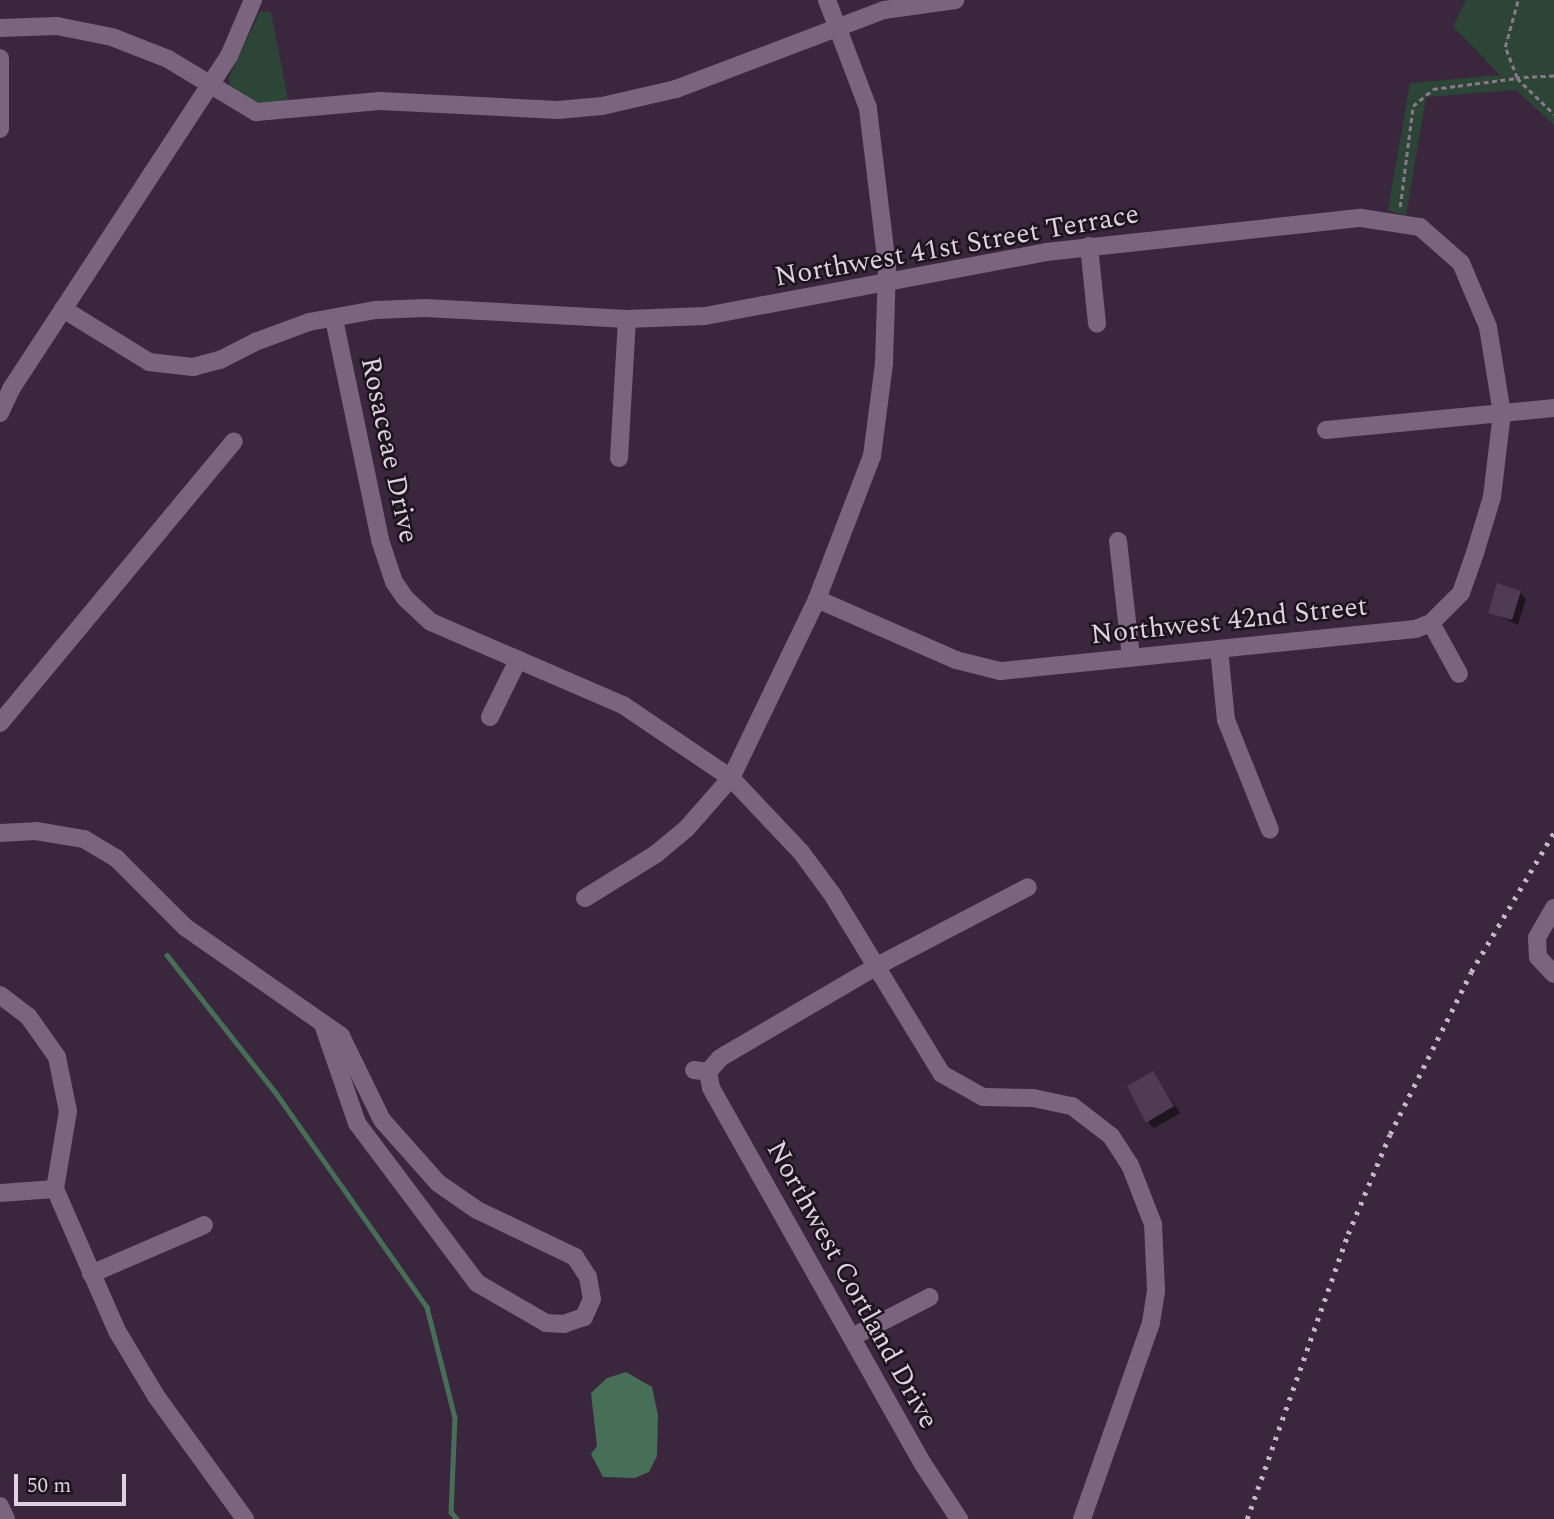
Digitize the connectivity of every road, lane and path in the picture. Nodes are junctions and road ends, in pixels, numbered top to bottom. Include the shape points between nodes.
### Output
1 (253, 0) edge
2 (827, 0) edge
3 (955, 0) edge
4 (1518, 0) edge
5 (838, 25) junction
6 (0, 28) edge
7 (0, 58) edge
8 (1554, 76) edge
9 (1517, 78) junction
10 (211, 86) junction
11 (1554, 114) edge
12 (0, 129) edge
13 (1400, 214) dead end
14 (1089, 246) junction
15 (888, 281) junction
16 (63, 309) junction
17 (334, 319) junction
18 (627, 319) junction
19 (1097, 324) dead end
20 (1554, 408) edge
21 (0, 413) edge
22 (1502, 413) junction
23 (1326, 430) dead end
24 (234, 441) dead end
25 (619, 457) dead end
26 (1118, 541) dead end
27 (817, 599) junction
28 (1431, 623) junction
29 (1219, 649) junction
30 (1131, 657) junction
31 (518, 660) junction
32 (1460, 674) dead end
33 (490, 717) dead end
34 (0, 723) edge
35 (731, 778) junction
36 (1270, 830) dead end
37 (0, 833) edge
38 (1028, 887) dead end
39 (584, 898) dead end
40 (1554, 908) edge
41 (877, 966) junction
42 (1554, 974) edge
43 (0, 995) edge
44 (323, 1024) junction
45 (55, 1189) junction
46 (0, 1193) edge
47 (204, 1225) dead end
48 (91, 1274) junction
49 (930, 1297) dead end
50 (854, 1336) junction
51 (0, 1506) edge
52 (6, 1519) edge
53 (245, 1519) edge
54 (959, 1519) edge
55 (1082, 1519) edge

1 - 10 street via 243,30
2 - 5 street
3 - 5 street via 884,9
4 - 9 path via 1505,47
5 - 10 street via 711,79 602,106 528,111 357,102 272,114 237,104
5 - 15 street via 868,108
6 - 10 street via 57,26 111,37 168,59
7 - 12 street
8 - 9 path
9 - 11 path
9 - 13 path via 1433,89 1420,97 1408,123
10 - 16 street
14 - 15 street, Northwest 41st Street Terrace
14 - 19 street
14 - 22 street, Northwest 41st Street Terrace via 1361,218 1420,227 1461,263 1475,291 1495,359
15 - 18 street, Northwest 41st Street Terrace via 733,312
15 - 27 street via 881,402 872,456
16 - 17 street, Northwest 41st Street Terrace via 149,362 183,366 220,360 282,331
16 - 21 street
17 - 18 street, Northwest 41st Street Terrace via 401,308
17 - 31 street, Rosaceae Drive via 380,540 399,589 430,622
18 - 25 street
20 - 22 street
22 - 23 street
22 - 28 street via 1492,497 1475,553 1461,593
24 - 34 street
26 - 30 street
27 - 30 street, Northwest 42nd Street via 979,669 1022,670
27 - 35 street
28 - 29 street, Northwest 42nd Street via 1415,629
28 - 32 street
29 - 30 street, Northwest 42nd Street
29 - 36 street via 1226,720
31 - 33 street
31 - 35 street via 623,705
35 - 39 street via 687,828 656,854
35 - 41 street via 801,852
37 - 44 street via 36,831 84,838 117,859 186,927
38 - 41 street, Northwest Cortland Drive
40 - 42 street via 1536,938 1538,957
41 - 50 street, Northwest Cortland Drive via 701,1071
41 - 55 street via 942,1074 983,1097 1033,1098 1072,1106 1111,1136 1129,1165 1153,1224 1156,1257 1151,1323
43 - 45 street via 28,1016 57,1058 68,1111
44 - 44 street via 357,1123 477,1283 547,1323 564,1324 584,1317 592,1299 588,1277 575,1257 477,1210 438,1183 382,1120 341,1036
45 - 46 street
45 - 48 street
47 - 48 street
48 - 53 street via 130,1357
49 - 50 street
50 - 54 street, Northwest Cortland Drive via 923,1464
51 - 52 street

